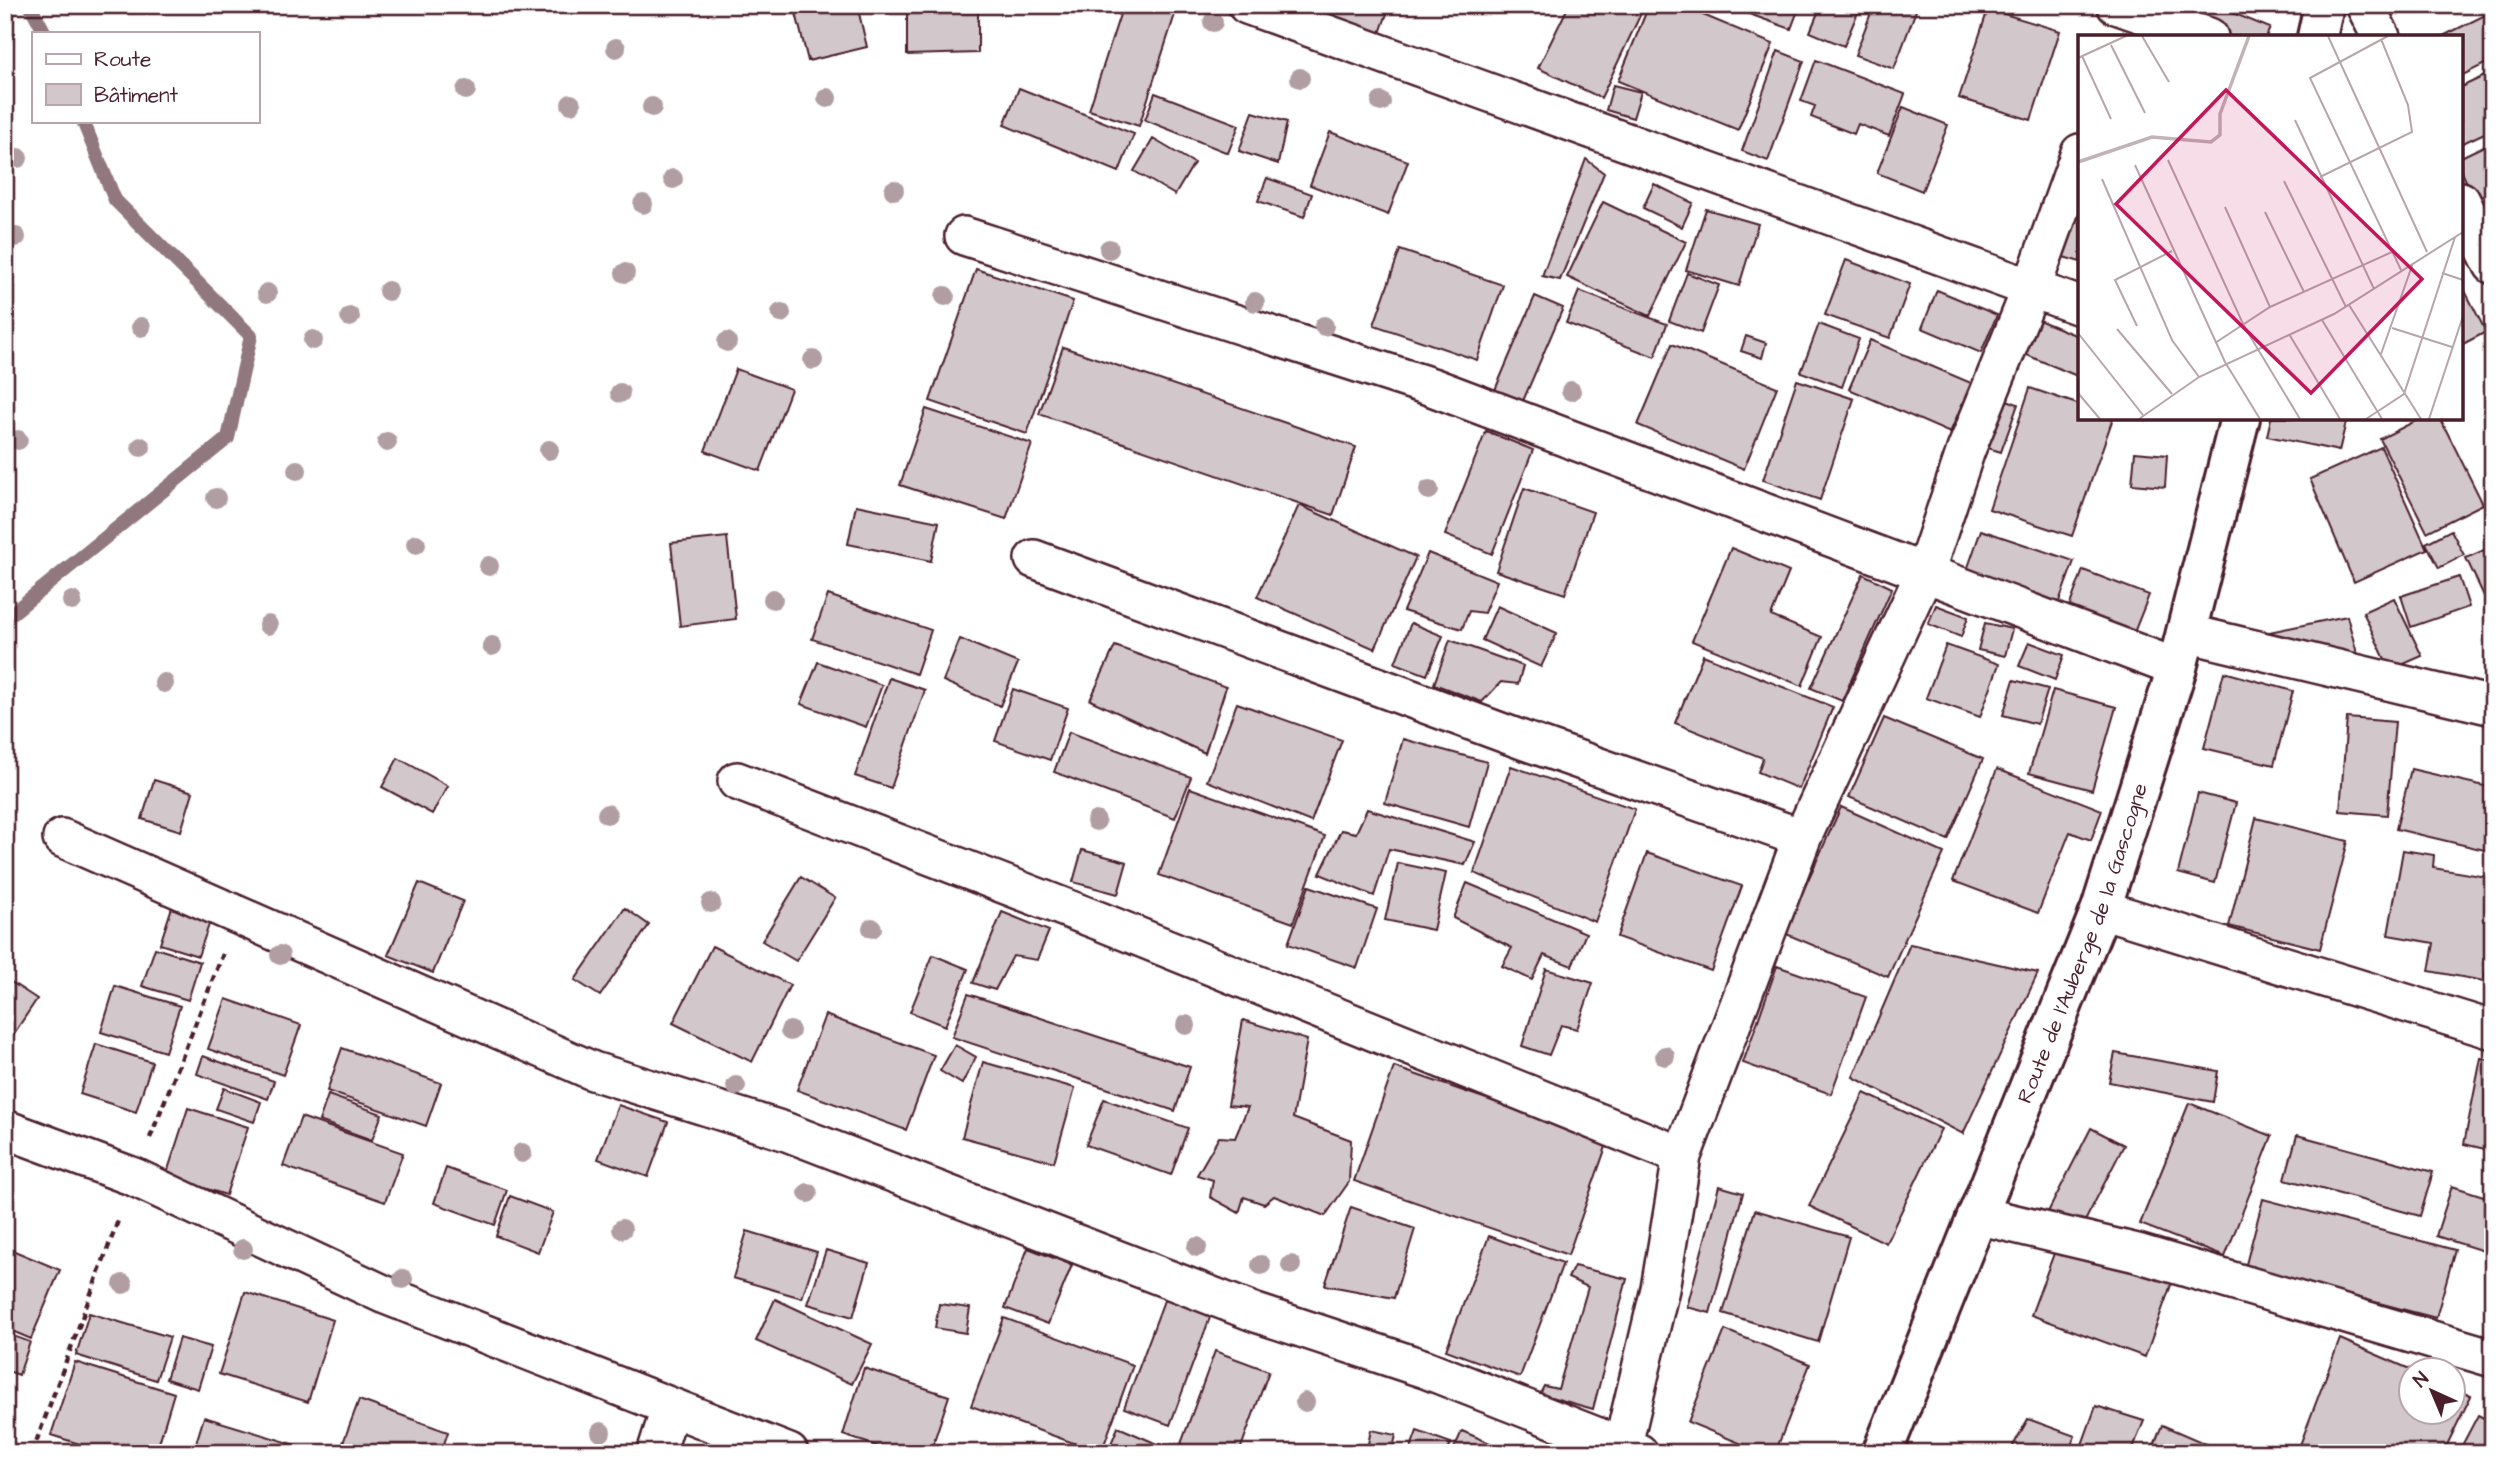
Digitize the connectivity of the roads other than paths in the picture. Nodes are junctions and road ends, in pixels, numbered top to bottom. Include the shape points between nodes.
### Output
1 (1247, 5) edge
2 (2324, 5) edge
3 (2365, 5) edge
4 (2122, 17) edge
5 (2200, 35) edge
6 (2317, 35) edge
7 (2380, 35) edge
8 (2078, 159) edge
9 (2463, 205) edge
10 (964, 236) dead end
11 (2493, 265) edge
12 (2032, 287) junction
13 (2078, 305) edge
14 (2239, 420) edge
15 (1034, 559) dead end
16 (1925, 572) junction
17 (2181, 651) junction
18 (2493, 706) edge
19 (737, 781) dead end
20 (62, 838) dead end
21 (1802, 838) junction
22 (2101, 909) junction
23 (2493, 1030) edge
24 (5, 1129) edge
25 (1682, 1156) junction
26 (1977, 1215) junction
27 (2493, 1358) edge
28 (670, 1409) junction
29 (1628, 1451) edge
30 (656, 1453) edge
31 (789, 1453) edge
32 (1882, 1453) edge

1 - 12 street
2 - 6 street
3 - 7 street
4 - 5 street
8 - 12 street
9 - 11 street
10 - 16 street via 1432,387
12 - 13 street
12 - 16 street via 1966,450
14 - 17 street, Route de l'Auberge de la Gascogne
15 - 21 street
16 - 17 street
16 - 21 street
17 - 18 street
17 - 22 street, Route de l'Auberge de la Gascogne
19 - 25 street via 1090,917
20 - 29 street via 593,1071 783,1131 1256,1314 1424,1369
21 - 25 street
22 - 23 street
22 - 26 street, Route de l'Auberge de la Gascogne
24 - 28 street via 134,1177 383,1294
25 - 29 street
26 - 27 street via 2137,1253
26 - 32 street, Route de l'Auberge de la Gascogne
28 - 30 street
28 - 31 street

